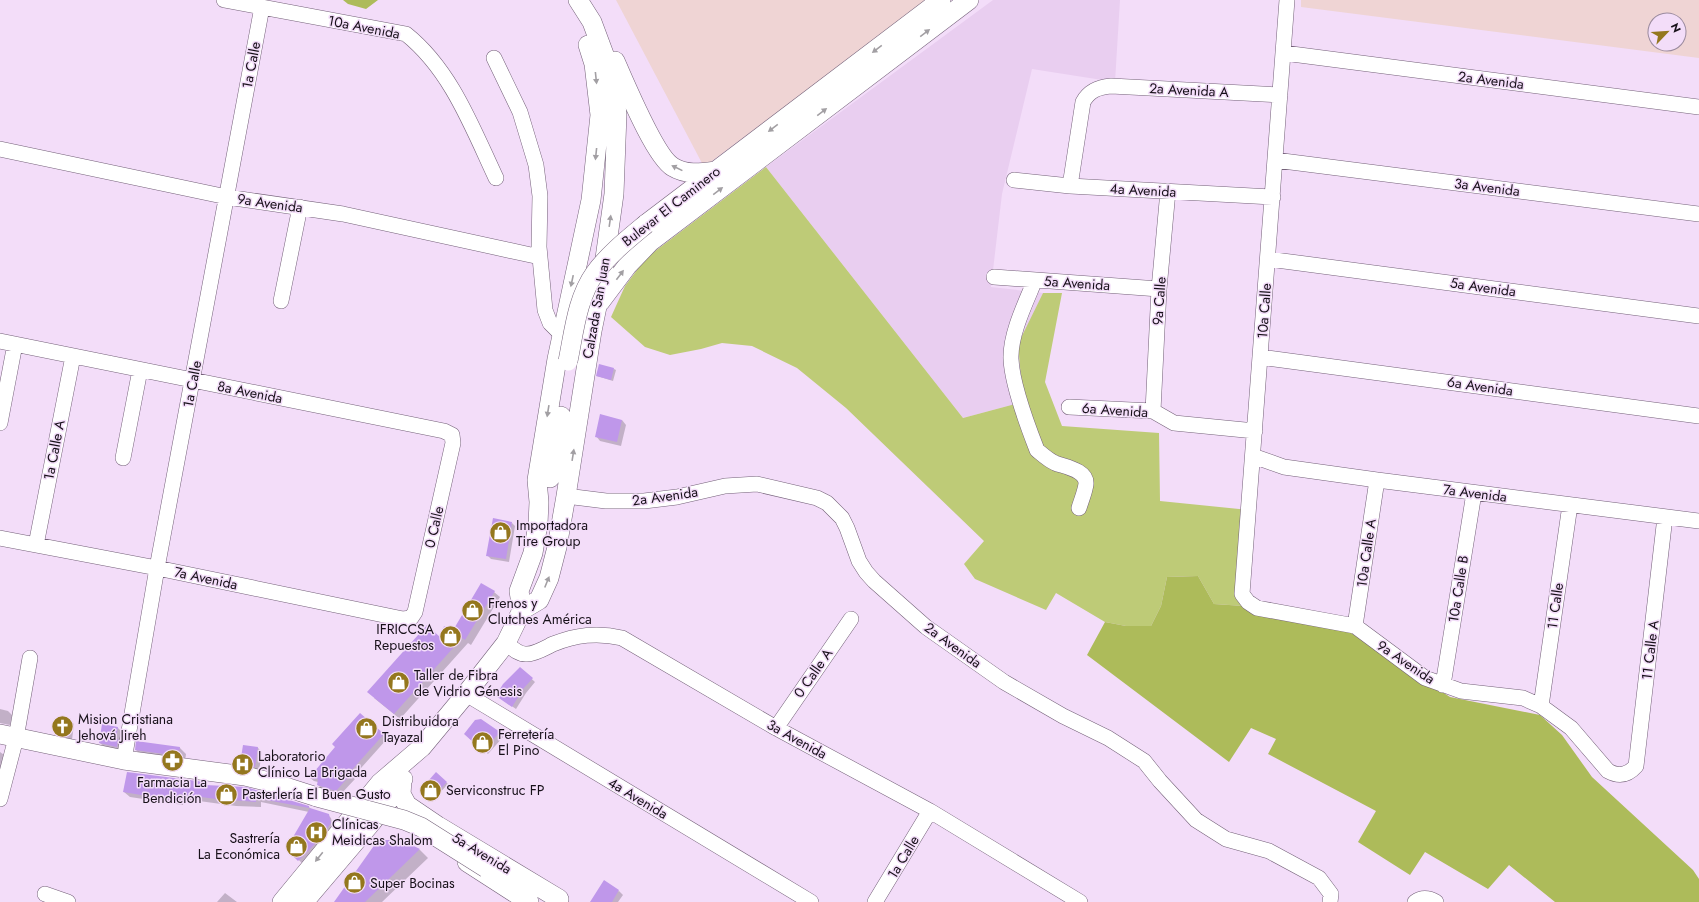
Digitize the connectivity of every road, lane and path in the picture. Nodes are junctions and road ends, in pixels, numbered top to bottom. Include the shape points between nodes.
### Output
1 (224, 0) edge
2 (574, 0) edge
3 (578, 0) edge
4 (583, 0) edge
5 (941, 0) edge
6 (969, 0) edge
7 (1287, 4) edge
8 (262, 8) junction
9 (1284, 53) junction
10 (494, 58) dead end
11 (1280, 95) junction
12 (1699, 107) edge
13 (0, 149) edge
14 (1276, 160) junction
15 (715, 171) junction
16 (496, 178) dead end
17 (1014, 180) dead end
18 (1070, 186) junction
19 (1168, 191) junction
20 (227, 197) junction
21 (1272, 197) junction
22 (300, 207) junction
23 (1699, 214) edge
24 (540, 257) junction
25 (1268, 258) junction
26 (994, 277) dead end
27 (1035, 280) junction
28 (1159, 289) junction
29 (281, 301) dead end
30 (597, 306) junction
31 (1699, 316) edge
32 (563, 328) junction
33 (591, 337) junction
34 (0, 341) edge
35 (15, 344) junction
36 (73, 356) junction
37 (1260, 357) junction
38 (140, 370) junction
39 (192, 380) junction
40 (1069, 407) dead end
41 (1152, 412) junction
42 (1699, 416) edge
43 (0, 423) edge
44 (1255, 432) junction
45 (452, 435) joint
46 (1254, 456) junction
47 (123, 458) dead end
48 (1377, 480) junction
49 (1474, 493) junction
50 (566, 496) junction
51 (539, 502) junction
52 (1570, 505) junction
53 (1079, 508) dead end
54 (1665, 517) junction
55 (1699, 521) edge
56 (0, 538) edge
57 (36, 545) junction
58 (157, 568) junction
59 (1242, 594) joint
60 (522, 610) junction
61 (411, 618) joint
62 (851, 619) dead end
63 (1355, 626) junction
64 (506, 643) junction
65 (30, 658) dead end
66 (1443, 685) junction
67 (466, 694) junction
68 (1541, 706) junction
69 (776, 728) junction
70 (8, 736) edge
71 (422, 747) junction
72 (124, 760) junction
73 (1623, 774) joint
74 (402, 781) junction
75 (0, 799) edge
76 (930, 811) junction
77 (371, 823) junction
78 (491, 870) junction
79 (45, 894) dead end
80 (1331, 898) edge
81 (561, 901) edge
82 (68, 902) edge
83 (282, 902) edge
84 (304, 902) edge
85 (530, 902) edge
86 (811, 902) edge
87 (875, 902) edge
88 (1080, 902) edge
89 (1415, 902) edge
90 (1436, 902) edge

1 - 8 street, 10a Avenida
2 -> 32 main road, Calzada San Juan via 594,64 600,115 591,200
30 -> 3 main road, Calzada San Juan via 614,194 617,114 610,73 592,22
15 -> 4 main road via 693,174 683,172 664,159 653,141 591,6
5 -> 15 main road, Bulevar El Caminero
30 -> 6 main road, Bulevar El Caminero via 627,266 650,242
7 - 9 street, 10a Calle
8 - 16 street, 10a Avenida via 406,34 435,62 449,84
8 - 20 street, 1a Calle
9 - 11 street, 10a Calle
9 - 12 street, 2a Avenida
10 - 24 street via 520,112 536,165 540,196
11 - 14 street, 10a Calle
11 - 18 street, 2a Avenida A via 1111,86 1097,89 1083,102
13 - 20 street, 9a Avenida
14 - 21 street, 10a Calle
14 - 23 street, 3a Avenida
15 - 51 main road, Bulevar El Caminero, bridge via 646,224 609,256 594,274 578,313 568,361 556,450 549,483
17 - 18 street, 4a Avenida
18 - 19 street, 4a Avenida
19 - 21 street, 4a Avenida
19 - 28 street, 9a Calle
20 - 22 street, 9a Avenida
20 - 39 street, 1a Calle
21 - 25 street, 10a Calle
22 - 24 street, 9a Avenida
22 - 29 street
24 - 32 street via 547,316 550,323
25 - 31 street, 5a Avenida
25 - 37 street, 10a Calle
26 - 27 street, 5a Avenida
27 - 28 street, 5a Avenida
27 - 53 street via 1013,342 1011,358 1014,378 1037,450 1054,463 1079,472 1085,479 1086,485
28 - 41 street, 9a Calle
30 - 33 main road, Calzada San Juan
32 - 33 main road
32 -> 51 main road, Calzada San Juan via 537,480
50 -> 33 main road, Calzada San Juan
34 - 35 street, 8a Avenida
35 - 36 street, 8a Avenida
35 - 43 street
36 - 38 street, 8a Avenida
36 - 57 street, 1a Calle A
37 - 42 street, 6a Avenida
37 - 44 street, 10a Calle
38 - 39 street, 8a Avenida
38 - 47 street
39 - 45 street, 8a Avenida via 444,431
39 - 58 street, 1a Calle
40 - 41 street, 6a Avenida
41 - 44 street, 6a Avenida via 1174,423
44 - 46 street, 10a Calle
45 - 61 street, 0 Calle via 453,443 416,612
46 - 48 street, 7a Avenida via 1284,467
46 - 59 street, 10a Calle
48 - 49 street, 7a Avenida
48 - 63 street, 10a Calle A
49 - 52 street, 7a Avenida
49 - 66 street, 10a Calle B
60 -> 50 main road, Calzada San Juan via 539,600 549,578
50 - 80 street, 2a Avenida via 606,501 644,501 678,497 725,486 757,484 818,498 842,518 859,561 874,582 926,627 1004,682 1108,738 1144,761 1196,820 1226,839 1268,851 1318,878
51 - 60 main road, Calzada San Juan via 533,553 520,591
52 - 54 street, 7a Avenida
52 - 68 street, 11 Calle
54 - 55 street, 7a Avenida
54 - 73 street, 11 Calle A via 1636,766 1631,772
56 - 57 street, 7a Avenida
57 - 58 street, 7a Avenida
58 - 61 street, 7a Avenida via 403,619
58 - 72 street, 1a Calle
59 - 63 street, 9a Avenida via 1257,608
60 - 64 main road
62 - 69 street, 0 Calle A
63 - 66 street, 9a Avenida via 1425,678
64 - 67 main road
64 - 69 street, 3a Avenida via 520,653 527,654 584,635 603,634 622,638
65 - 70 street
66 - 68 street, 9a Avenida via 1461,691 1523,698
67 - 71 main road
67 - 86 street, 4a Avenida
68 - 73 street, 9a Avenida via 1571,728 1608,771 1615,775
69 - 76 street, 3a Avenida
70 - 72 main road, 5a Avenida
70 - 75 street
71 - 74 main road
71 -> 83 main road via 380,783
72 - 78 main road, 5a Avenida, bridge via 245,776 390,816 421,827
74 - 77 main road
74 - 81 main road, 5a Avenida via 401,794 407,805
76 - 87 street, 1a Calle
76 - 88 street, 3a Avenida
77 - 84 main road
77 - 85 main road, 5a Avenida via 381,821 405,826 428,837
78 - 81 main road, 5a Avenida
78 - 85 main road, 5a Avenida
79 - 82 street
89 - 90 street via 1428,898

